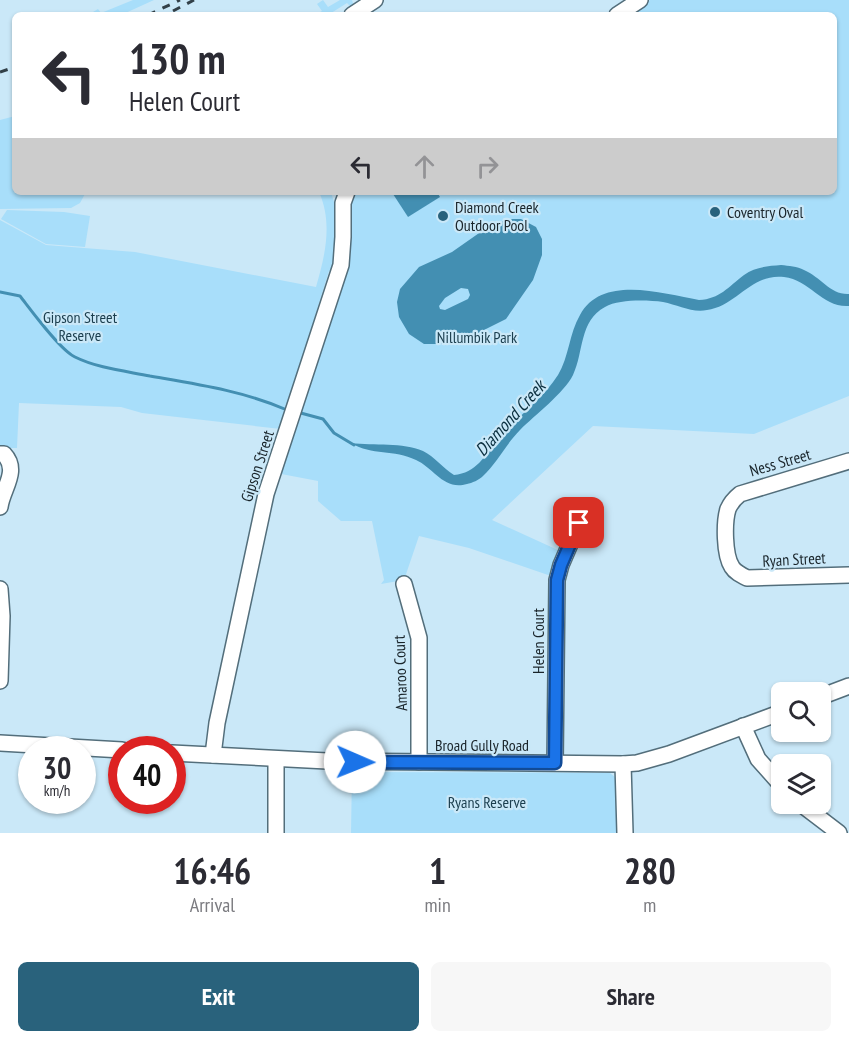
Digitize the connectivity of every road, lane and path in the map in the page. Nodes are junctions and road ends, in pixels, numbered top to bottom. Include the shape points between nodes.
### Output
1 (375, 0) edge
2 (640, 0) edge
3 (357, 12) edge
4 (622, 12) edge
5 (345, 195) edge
6 (0, 454) edge
7 (849, 461) edge
8 (0, 499) edge
9 (579, 523) dead end
10 (741, 575) joint
11 (849, 575) edge
12 (404, 585) dead end
13 (0, 589) edge
14 (0, 681) edge
15 (849, 686) edge
16 (831, 693) edge
17 (771, 716) edge
18 (743, 726) junction
19 (0, 743) edge
20 (108, 749) edge
21 (186, 754) edge
22 (213, 755) junction
23 (276, 759) junction
24 (419, 762) junction
25 (555, 763) junction
26 (623, 764) junction
27 (771, 774) edge
28 (814, 814) edge
29 (276, 833) edge
30 (625, 833) edge
31 (839, 833) edge

1 - 3 street
2 - 4 street
5 - 22 street, Gipson Street via 342,256 263,505
6 - 8 street via 8,457 11,471
7 - 10 street, Ness Street via 748,490 734,498 728,510 727,550 732,568
9 - 25 street, Helen Court via 557,580
10 - 11 street, Ryan Street via 755,579
12 - 24 street, Amaroo Court via 419,638
13 - 14 street
15 - 16 street
17 - 18 street, Broad Gully Road
18 - 26 street, Broad Gully Road via 661,757
18 - 27 street via 758,759
19 - 20 street
21 - 22 street, Broad Gully Road
22 - 23 street, Broad Gully Road
23 - 24 street, Broad Gully Road
23 - 29 street
24 - 25 street, Broad Gully Road
25 - 26 street, Broad Gully Road
26 - 30 street
28 - 31 street

